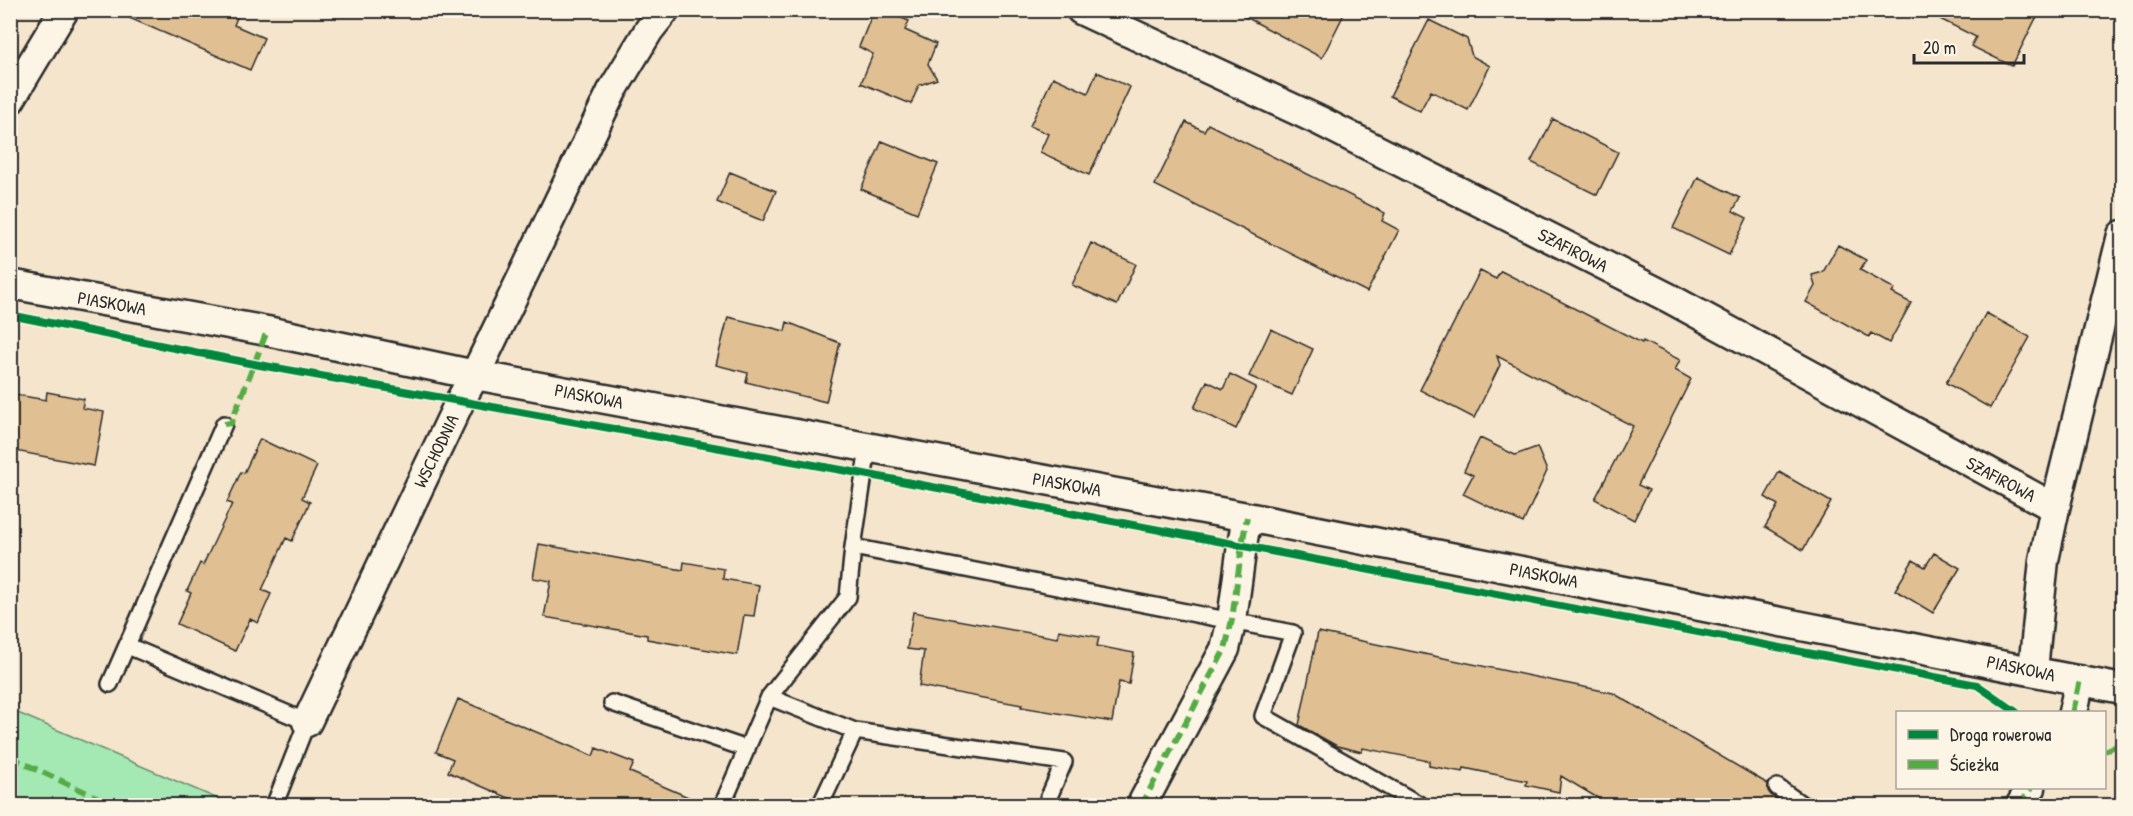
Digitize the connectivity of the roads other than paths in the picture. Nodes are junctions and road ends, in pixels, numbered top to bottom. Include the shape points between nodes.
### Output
1 (64, 10) edge
2 (665, 10) edge
3 (1081, 10) edge
4 (10, 100) edge
5 (2122, 235) edge
6 (10, 284) edge
7 (475, 375) junction
8 (224, 424) dead end
9 (868, 448) junction
10 (2055, 508) junction
11 (1247, 517) junction
12 (853, 547) junction
13 (1232, 620) junction
14 (128, 646) junction
15 (2033, 670) junction
16 (2080, 681) junction
17 (110, 684) dead end
18 (2122, 689) edge
19 (769, 697) junction
20 (612, 703) dead end
21 (2073, 711) edge
22 (307, 722) junction
23 (855, 731) junction
24 (747, 749) junction
25 (1777, 787) dead end
26 (2030, 789) edge
27 (274, 806) edge
28 (722, 806) edge
29 (820, 806) edge
30 (1045, 806) edge
31 (1141, 806) edge
32 (1422, 806) edge
33 (1804, 806) edge
34 (2020, 806) edge

1 - 4 street
2 - 7 street, WSCHODNIA via 612,91
3 - 10 street, SZAFIROWA via 1320,121 1647,287
5 - 10 street, SZAFIROWA
6 - 7 street, PIASKOWA via 267,331
7 - 9 street, PIASKOWA
7 - 22 street, WSCHODNIA
8 - 14 lane
9 - 11 street, PIASKOWA
9 - 12 lane
10 - 15 street, SZAFIROWA via 2044,560
11 - 13 street
11 - 15 street, PIASKOWA
12 - 13 lane
12 - 19 lane via 848,597
13 - 31 street via 1225,649
13 - 32 lane via 1293,633 1263,716
14 - 17 lane
14 - 22 lane
15 - 16 street, PIASKOWA
16 - 18 street, PIASKOWA
16 - 21 street
19 - 23 lane
19 - 24 lane
20 - 24 lane
22 - 27 lane, WSCHODNIA
23 - 29 lane
23 - 30 lane via 1064,762
24 - 28 lane
25 - 33 lane
26 - 34 street

